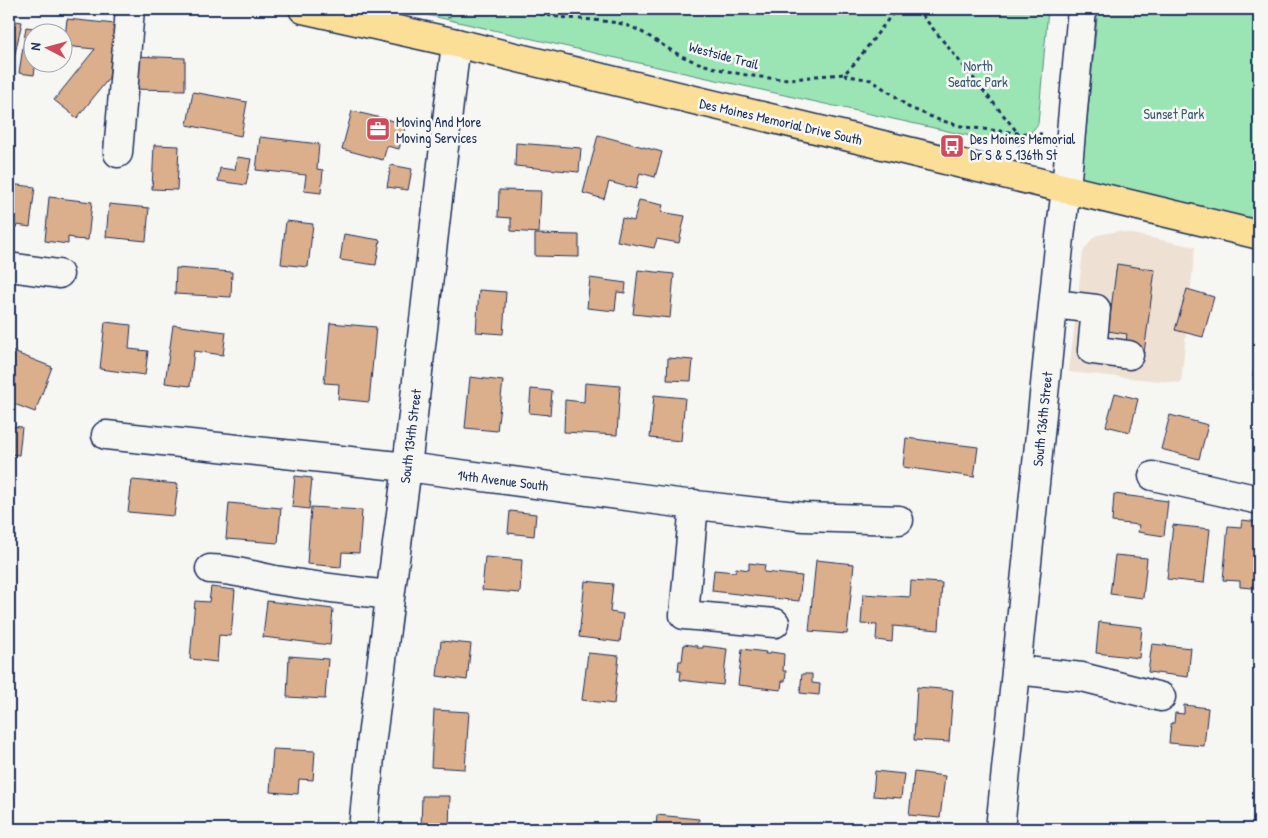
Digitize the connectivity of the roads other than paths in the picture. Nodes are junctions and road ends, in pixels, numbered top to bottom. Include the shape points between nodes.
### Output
1 (130, 9) edge
2 (303, 9) edge
3 (1082, 9) edge
4 (456, 43) junction
5 (118, 153) dead end
6 (1066, 189) junction
7 (1259, 235) edge
8 (9, 268) edge
9 (59, 274) dead end
10 (1054, 304) junction
11 (1129, 355) dead end
12 (106, 435) dead end
13 (407, 467) junction
14 (1153, 476) dead end
15 (1259, 500) edge
16 (694, 504) junction
17 (899, 520) dead end
18 (210, 570) dead end
19 (390, 595) junction
20 (775, 623) dead end
21 (1016, 670) junction
22 (1161, 697) dead end
23 (364, 829) edge
24 (1000, 829) edge

1 - 5 street
2 - 4 main road, Des Moines Memorial Drive South
3 - 6 street, South 136th Street
4 - 6 main road, Des Moines Memorial Drive South
4 - 13 street, South 134th Street
6 - 7 main road, Des Moines Memorial Drive South
6 - 10 street, South 136th Street
8 - 9 street
10 - 11 street via 1096,309 1092,350
10 - 21 street, South 136th Street
12 - 13 street, 14th Avenue South
13 - 16 street, 14th Avenue South
13 - 19 street, South 134th Street
14 - 15 street
16 - 17 street, 14th Avenue South via 804,516
16 - 20 street via 684,615
18 - 19 street via 224,569
19 - 23 street, South 134th Street
21 - 22 street via 1082,677
21 - 24 street, South 136th Street

